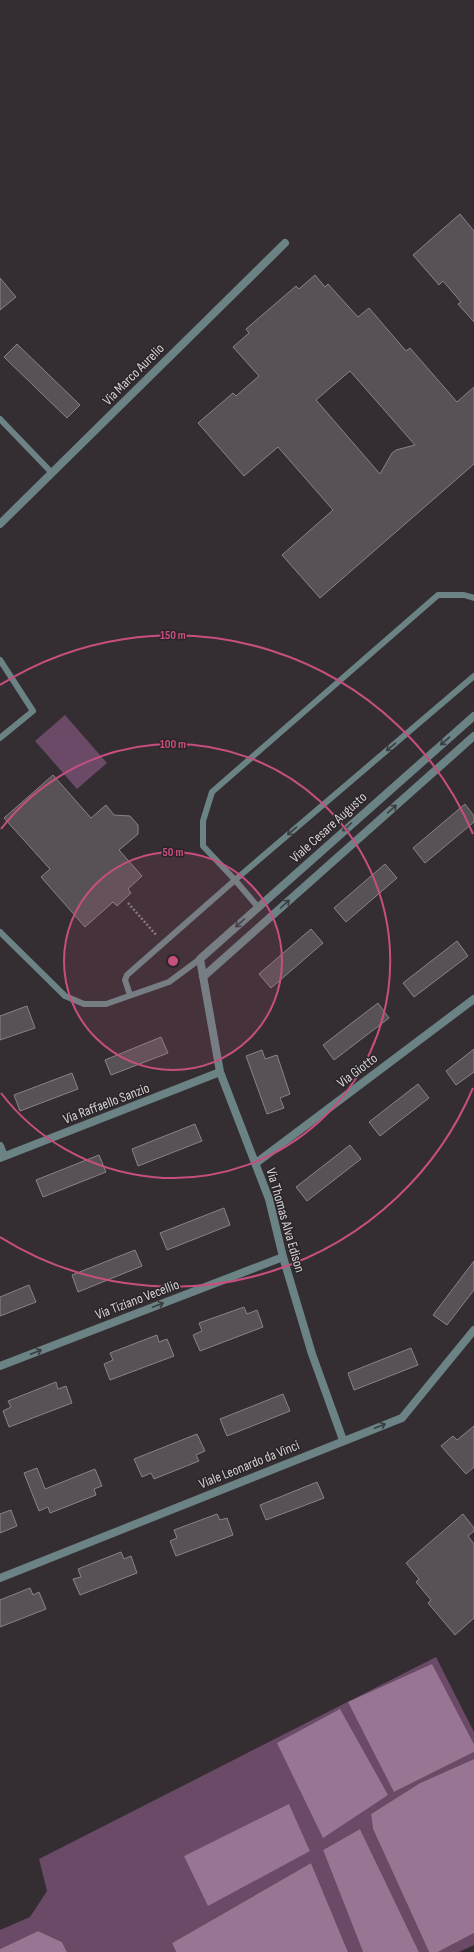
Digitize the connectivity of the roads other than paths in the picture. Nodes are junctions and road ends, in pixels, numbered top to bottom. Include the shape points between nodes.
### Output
1 (285, 243) dead end
2 (0, 419) edge
3 (52, 473) junction
4 (0, 524) edge
5 (474, 598) edge
6 (0, 660) edge
7 (474, 676) edge
8 (474, 716) edge
9 (474, 736) edge
10 (0, 738) edge
11 (235, 880) junction
12 (258, 907) junction
13 (0, 932) edge
14 (200, 959) junction
15 (203, 977) junction
16 (130, 995) junction
17 (474, 999) edge
18 (220, 1072) junction
19 (0, 1146) edge
20 (2, 1157) edge
21 (256, 1163) junction
22 (283, 1257) junction
23 (474, 1330) edge
24 (0, 1366) edge
25 (344, 1440) junction
26 (0, 1578) edge

1 - 3 street, Via Marco Aurelio
2 - 3 lane
3 - 4 street, Via Marco Aurelio
5 - 11 lane via 464,595 438,595 212,792 203,821 203,846
6 - 10 lane via 33,711
7 -> 11 lane
8 -> 12 street, Viale Cesare Augusto
15 -> 9 street, Viale Cesare Augusto
11 - 12 lane
11 - 16 lane via 127,974 125,980
12 -> 14 street, Viale Cesare Augusto
13 - 16 lane via 71,1000 98,1005
14 - 15 street, Via Thomas Alva Edison
14 - 16 lane via 169,982
15 - 18 street, Via Thomas Alva Edison
17 - 21 street, Via Giotto
18 - 20 street, Via Raffaello Sanzio
18 - 21 street, Via Thomas Alva Edison
19 - 20 street
21 - 22 street, Via Thomas Alva Edison via 269,1199
24 -> 22 street, Via Tiziano Vecellio
22 - 25 street, Via Thomas Alva Edison via 312,1354
25 -> 23 street, Viale Leonardo da Vinci via 402,1418
25 - 26 street, Viale Leonardo da Vinci

